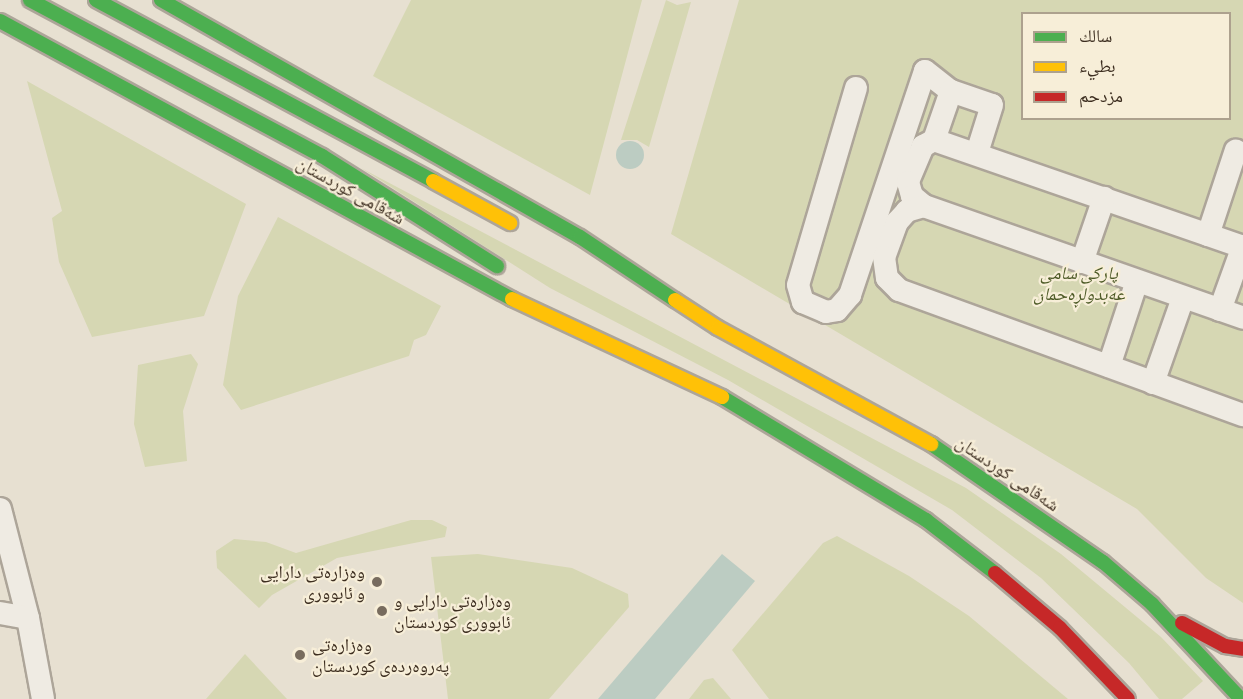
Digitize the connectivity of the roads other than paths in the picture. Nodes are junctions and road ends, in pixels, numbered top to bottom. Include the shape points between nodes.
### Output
1 (30, 0) edge
2 (96, 0) edge
3 (161, 0) edge
4 (0, 21) edge
5 (856, 88) dead end
6 (951, 91) junction
7 (934, 140) junction
8 (1236, 150) dead end
9 (977, 153) junction
10 (1104, 198) junction
11 (924, 206) junction
12 (523, 230) dead end
13 (1208, 235) junction
14 (1243, 247) edge
15 (1082, 262) junction
16 (506, 271) dead end
17 (616, 279) dead end
18 (1137, 281) junction
19 (1183, 298) junction
20 (568, 308) dead end
21 (1220, 310) junction
22 (1243, 318) edge
23 (718, 328) junction
24 (1108, 366) junction
25 (690, 381) junction
26 (1153, 382) junction
27 (1243, 415) edge
28 (0, 509) edge
29 (1152, 604) junction
30 (0, 613) edge
31 (28, 618) junction
32 (1243, 649) edge
33 (43, 699) edge
34 (1128, 699) edge
35 (1241, 699) edge

1 - 16 highway, شەقامی کوردستان via 322,156
2 - 12 highway
3 - 23 highway, شەقامی کوردستان via 580,237
4 - 25 highway, شەقامی کوردستان via 535,311
5 - 6 street via 798,285 802,302 826,312 837,310 850,296 925,71
6 - 7 street
6 - 9 street via 992,105
7 - 9 street
7 - 11 street via 922,146 908,182 912,196
8 - 13 street
9 - 10 street
10 - 13 street
10 - 15 street
11 - 15 street
11 - 24 street via 907,211 897,222 884,257 888,278 899,290
13 - 14 street
14 - 21 street
15 - 18 street
17 - 23 highway, شەقامی کوردستان
18 - 19 street
18 - 24 street
19 - 21 street
19 - 26 street
20 - 25 highway, شەقامی کوردستان
21 - 22 street
23 - 29 highway, شەقامی کوردستان via 950,454 1058,528
24 - 26 street
25 - 34 highway, شەقامی کوردستان via 926,520 1060,628
26 - 27 street
28 - 31 street
29 - 32 highway via 1225,646
29 - 35 highway, شەقامی کوردستان
30 - 31 street
31 - 33 street

